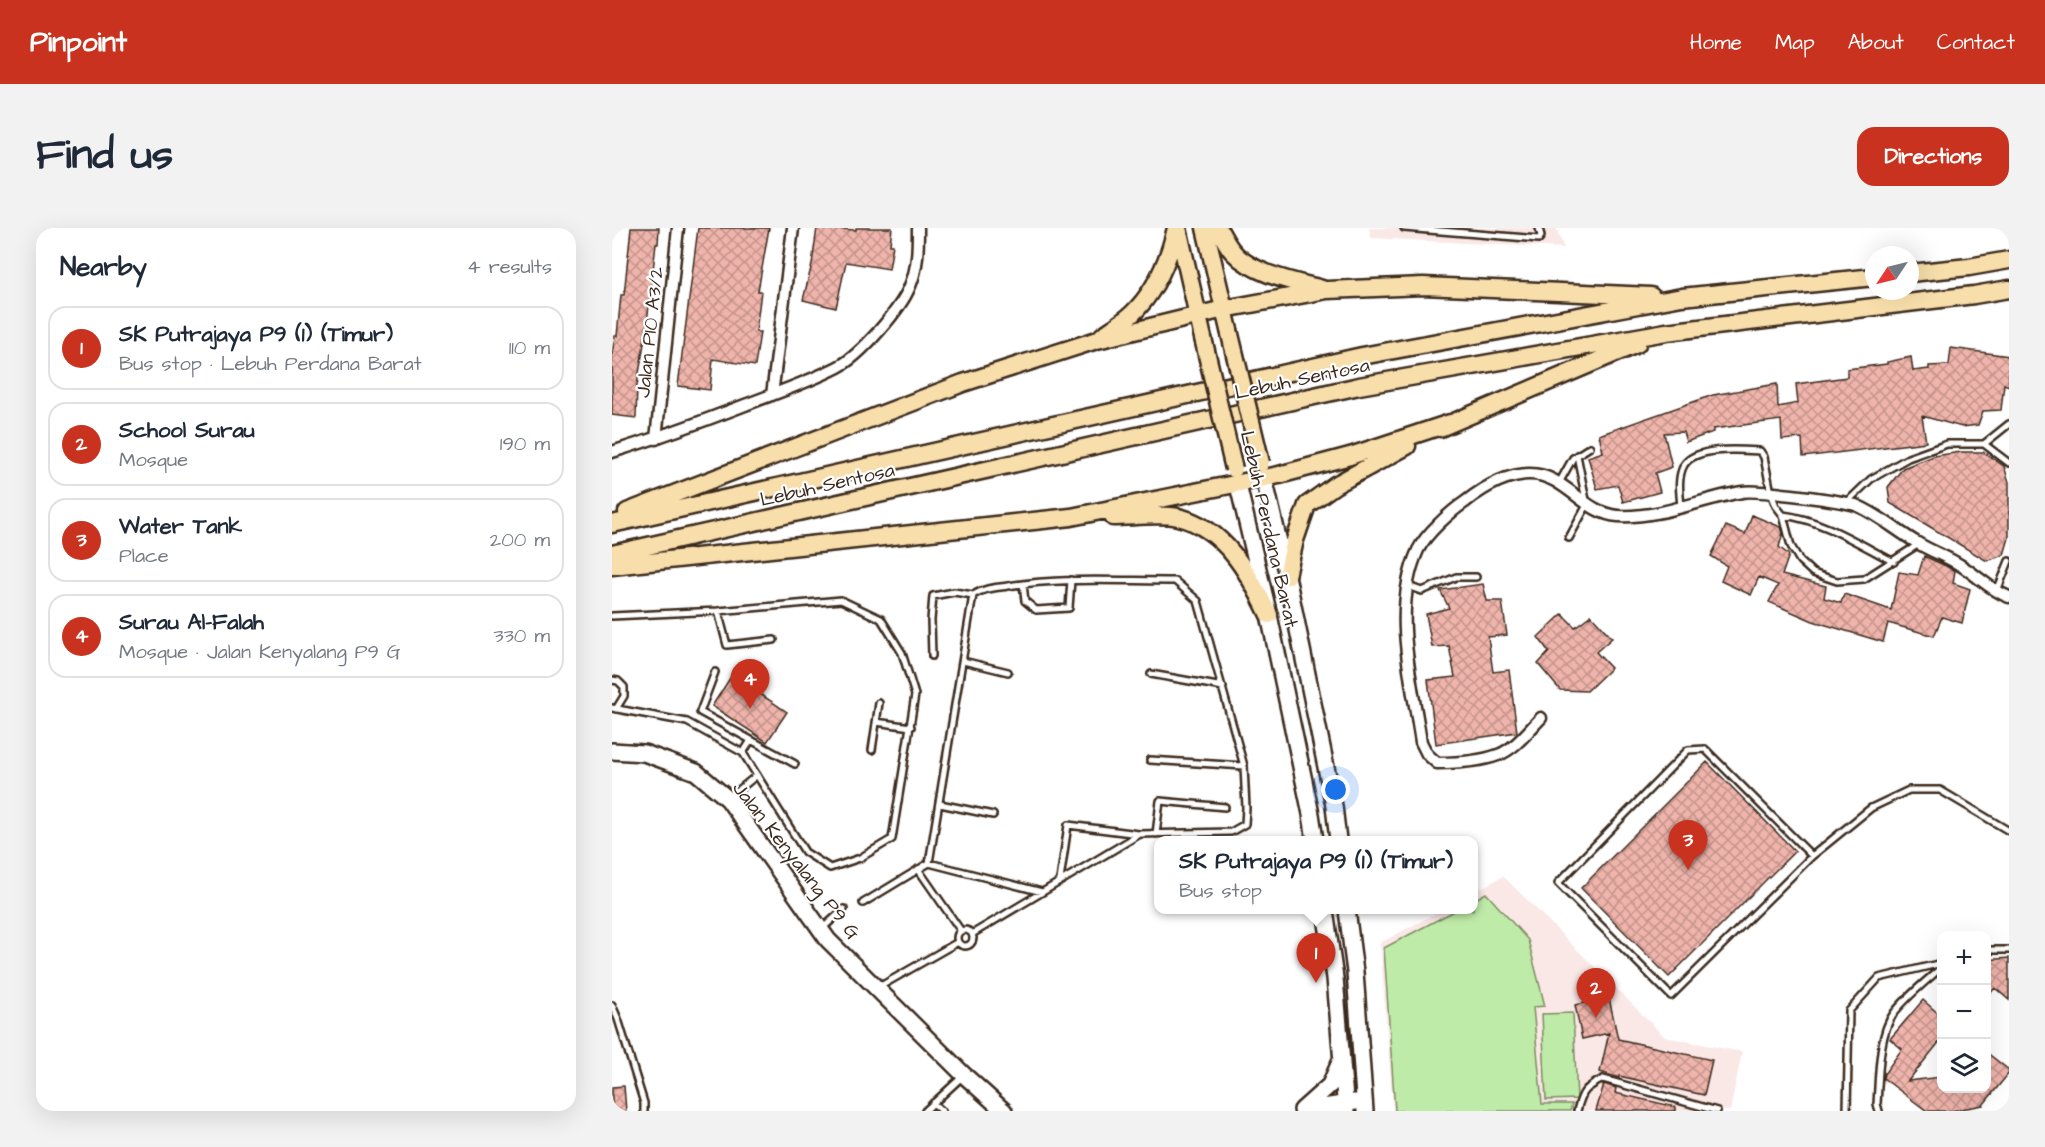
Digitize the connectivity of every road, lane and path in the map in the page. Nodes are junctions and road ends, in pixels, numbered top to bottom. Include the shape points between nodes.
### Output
1 (678, 228) edge
2 (793, 228) edge
3 (918, 228) edge
4 (1177, 228) edge
5 (1205, 228) edge
6 (1218, 228) edge
7 (1404, 228) edge
8 (1539, 228) edge
9 (2009, 260) edge
10 (1919, 272) edge
11 (1865, 278) edge
12 (2009, 289) edge
13 (1327, 290) junction
14 (1682, 297) junction
15 (1224, 309) junction
16 (1198, 315) junction
17 (1665, 332) junction
18 (1097, 340) junction
19 (772, 395) junction
20 (1450, 423) junction
21 (2009, 424) edge
22 (656, 439) junction
23 (1984, 444) junction
24 (1590, 447) dead end
25 (612, 452) edge
26 (1577, 455) junction
27 (2009, 463) edge
28 (1263, 471) junction
29 (1236, 477) junction
30 (1559, 483) junction
31 (1771, 493) junction
32 (1846, 503) junction
33 (1587, 505) junction
34 (1682, 509) junction
35 (1783, 515) junction
36 (1071, 517) junction
37 (612, 518) edge
38 (612, 524) edge
39 (1569, 538) dead end
40 (1919, 544) junction
41 (612, 554) edge
42 (2009, 561) edge
43 (1894, 562) junction
44 (612, 566) edge
45 (1287, 576) junction
46 (1476, 577) dead end
47 (1071, 580) junction
48 (1023, 584) junction
49 (1407, 586) junction
50 (1997, 593) junction
51 (973, 595) junction
52 (2009, 597) edge
53 (718, 611) junction
54 (1269, 615) junction
55 (612, 616) edge
56 (774, 640) dead end
57 (932, 656) dead end
58 (963, 662) junction
59 (716, 672) dead end
60 (1008, 672) dead end
61 (1151, 674) dead end
62 (612, 680) edge
63 (1223, 687) junction
64 (879, 703) dead end
65 (614, 708) edge
66 (1540, 718) dead end
67 (876, 722) junction
68 (911, 727) junction
69 (751, 740) junction
70 (872, 750) dead end
71 (612, 751) edge
72 (743, 753) junction
73 (1150, 759) dead end
74 (795, 765) dead end
75 (1244, 766) junction
76 (757, 775) junction
77 (728, 799) junction
78 (940, 804) junction
79 (1225, 807) dead end
80 (993, 816) dead end
81 (2009, 831) edge
82 (1140, 834) junction
83 (1156, 834) junction
84 (1314, 836) edge
85 (1338, 836) edge
86 (1812, 856) junction
87 (929, 863) junction
88 (918, 869) junction
89 (1060, 880) junction
90 (1042, 892) junction
91 (864, 903) dead end
92 (844, 909) dead end
93 (1326, 914) edge
94 (1348, 914) edge
95 (820, 931) junction
96 (961, 931) junction
97 (972, 934) junction
98 (958, 942) junction
99 (1991, 950) edge
100 (2009, 950) edge
101 (1937, 966) edge
102 (1937, 969) edge
103 (876, 988) junction
104 (612, 1005) edge
105 (1342, 1057) junction
106 (964, 1075) junction
107 (933, 1104) junction
108 (1365, 1106) edge
109 (1346, 1107) edge
110 (644, 1111) edge
111 (925, 1111) edge
112 (942, 1111) edge
113 (1004, 1111) edge
114 (1301, 1111) edge
115 (1577, 1111) edge
116 (1717, 1111) edge
117 (1847, 1111) edge
118 (1879, 1111) edge

1 - 22 street, Jalan P10 A3/2
2 - 19 street
3 - 19 street via 918,260 910,288 882,328 839,366
4 - 16 main road, Lebuh Perdana Barat
4 - 18 main road via 1158,280 1133,313
5 - 15 main road, Lebuh Perdana Barat
6 - 13 main road via 1234,253 1253,266 1288,281
7 - 8 lane via 1539,239
9 - 10 main road
11 - 14 main road, Lebuh Sentosa
12 - 17 main road, Lebuh Sentosa
13 - 14 main road via 1423,286
13 - 15 main road
14 - 38 main road, Lebuh Sentosa via 1362,356
15 - 16 main road
15 - 28 main road, Lebuh Perdana Barat, bridge
16 - 18 main road
16 - 29 main road, Lebuh Perdana Barat, bridge
17 - 20 main road
17 - 41 main road, Lebuh Sentosa via 1359,386
18 - 37 main road via 963,383
19 - 22 street
20 - 28 main road via 1350,456
20 - 45 main road via 1335,485 1307,505
21 - 23 lane
22 - 25 street
23 - 27 lane
23 - 32 lane via 1947,444 1908,458 1870,479
24 - 26 lane
26 - 30 lane
26 - 33 lane
28 - 29 main road
28 - 45 street, Lebuh Perdana Barat
29 - 36 main road
29 - 54 street, Lebuh Perdana Barat
30 - 33 street
30 - 49 street via 1532,474 1508,476 1478,492 1447,515 1419,548
31 - 32 street
31 - 34 street via 1744,491
31 - 34 lane via 1760,451 1703,453 1684,466 1679,483
31 - 35 lane
32 - 40 street via 1858,506
33 - 34 street via 1616,516
33 - 39 lane
35 - 43 lane via 1834,531
35 - 43 lane via 1791,546 1812,573 1837,581 1864,579
36 - 44 main road
36 - 54 main road via 1177,517 1205,528 1243,566
40 - 43 lane
40 - 50 street via 1961,565
42 - 50 lane
45 - 85 street, Lebuh Perdana Barat
46 - 49 lane via 1456,577 1422,591
47 - 48 lane
47 - 48 lane via 1070,608 1036,610 1025,601
47 - 63 lane via 1174,581 1198,601
48 - 51 lane via 981,590
49 - 66 street via 1404,633 1421,742 1427,754 1437,763 1457,763 1500,754 1518,742
50 - 52 street
51 - 57 lane via 954,592 933,596
51 - 58 lane
53 - 55 lane
53 - 56 lane via 727,645
53 - 68 lane via 841,600 881,619 902,653 915,695
54 - 84 street, Lebuh Perdana Barat
58 - 60 lane
58 - 78 lane
59 - 69 lane via 700,712
61 - 63 lane
62 - 65 lane via 624,687 624,696
63 - 75 lane
64 - 67 lane
65 - 72 lane via 687,722
67 - 68 lane
67 - 70 lane
68 - 76 lane via 892,839 860,858 830,868 805,852
69 - 72 lane
69 - 74 lane
71 - 77 street, Jalan Kenyalang P9 G via 644,753 696,772
72 - 76 lane
73 - 75 lane
75 - 83 lane via 1245,824 1231,832
76 - 77 lane
77 - 95 street, Jalan Kenyalang P9 G
78 - 80 lane
78 - 87 lane
79 - 83 lane via 1160,801
81 - 86 lane via 1940,790 1909,790 1871,808
82 - 83 lane
82 - 89 lane
82 - 89 lane via 1068,825
86 - 86 lane via 1671,996 1558,883 1688,750 1705,749
87 - 88 lane
87 - 90 lane
88 - 91 lane
88 - 96 lane
89 - 90 lane
90 - 97 lane
92 - 95 lane
93 - 105 street
94 - 108 street
95 - 103 street, Jalan Kenyalang P9 G
96 - 97 lane
96 - 98 lane
97 - 98 lane via 968,945
98 - 103 lane
99 - 100 lane
101 - 117 lane via 1879,978 1849,1011
102 - 118 lane via 1893,1015 1883,1041
103 - 106 street, Jalan Kenyalang P9 G
104 - 110 lane
105 - 109 street
105 - 114 street via 1330,1085
106 - 107 lane
106 - 113 street, Jalan Kenyalang P9 G
107 - 111 lane
107 - 112 lane
108 - 109 street
109 - 114 street
115 - 116 lane via 1581,1095 1603,1079

